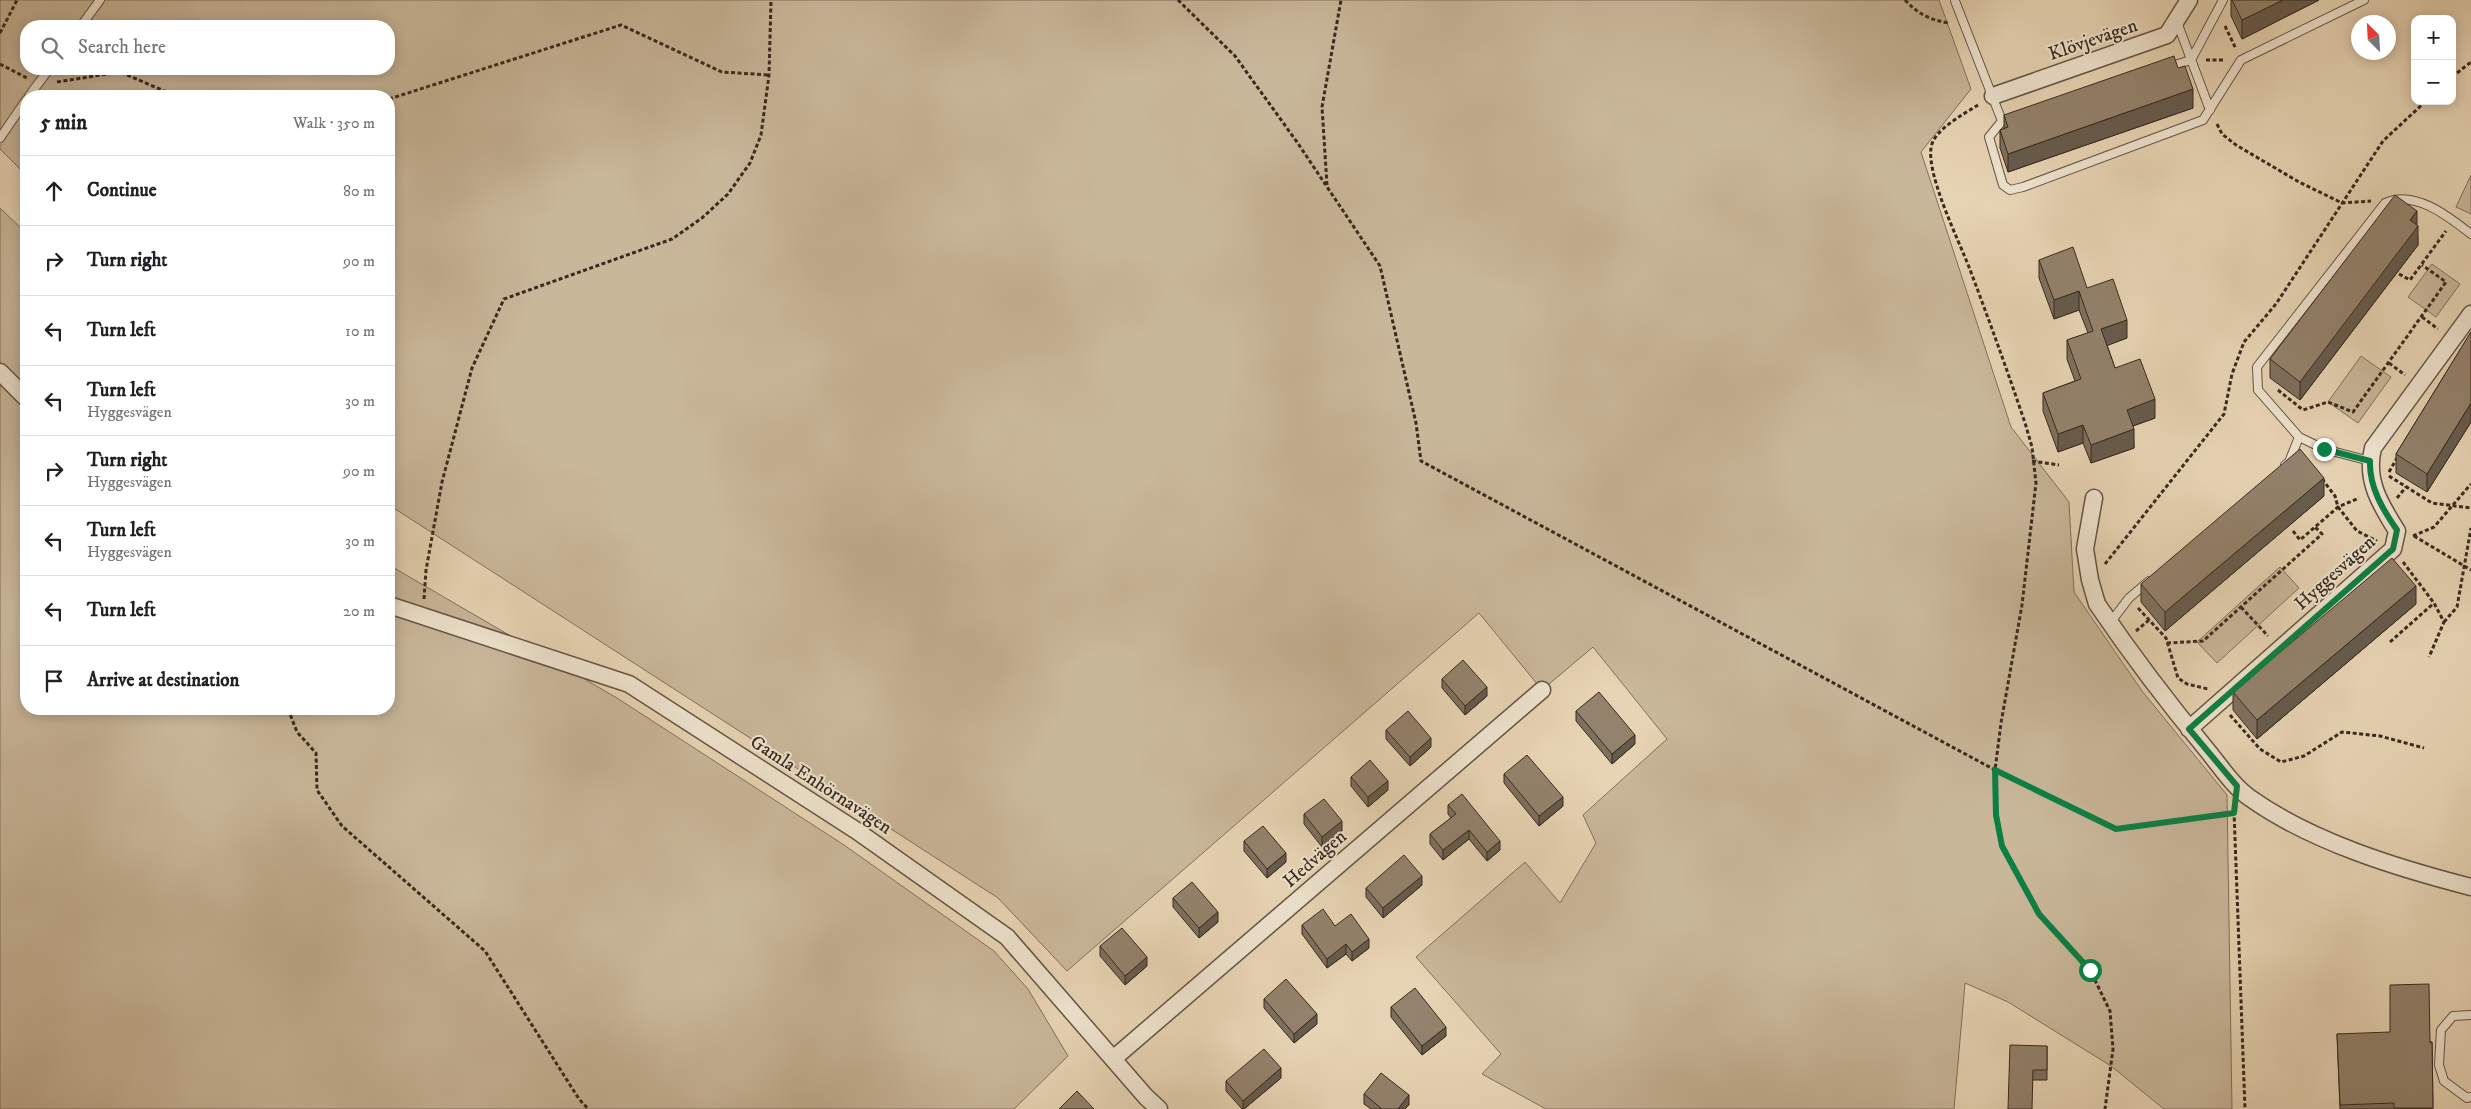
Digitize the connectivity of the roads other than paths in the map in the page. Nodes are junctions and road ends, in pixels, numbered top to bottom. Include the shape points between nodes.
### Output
1 (100, 0) edge
2 (2189, 0) edge
3 (2223, 0) edge
4 (2364, 0) edge
5 (1955, 1) dead end
6 (85, 20) edge
7 (2176, 20) junction
8 (2191, 60) junction
9 (2162, 69) edge
10 (45, 75) edge
11 (34, 90) edge
12 (1989, 99) junction
13 (20, 109) edge
14 (2210, 110) junction
15 (2021, 115) edge
16 (2002, 121) junction
17 (0, 138) edge
18 (2471, 234) edge
19 (2471, 314) edge
20 (0, 372) edge
21 (20, 392) edge
22 (2298, 437) junction
23 (2370, 461) junction
24 (2281, 468) edge
25 (2094, 498) dead end
26 (2159, 572) edge
27 (395, 607) edge
28 (2110, 623) junction
29 (1542, 690) dead end
30 (2189, 729) junction
31 (2471, 887) edge
32 (2471, 1014) edge
33 (1113, 1059) junction
34 (2471, 1098) edge
35 (1159, 1109) edge

1 - 6 lane
2 - 7 street, Klövjevägen
3 - 8 lane
4 - 14 lane via 2241,60
5 - 12 lane
7 - 8 lane
7 - 12 street, Klövjevägen via 2167,36
8 - 9 lane
8 - 14 lane
10 - 11 lane
12 - 16 lane
13 - 17 lane
14 - 16 lane via 2203,120 2010,190 2003,185 1989,137
15 - 16 lane
18 - 22 lane via 2454,220 2425,205 2406,199 2395,199 2385,204 2257,367 2258,390
19 - 23 street via 2373,448
20 - 21 street
22 - 23 lane via 2324,449
22 - 24 lane via 2289,462
23 - 30 street, Hyggesvägen via 2370,472 2382,507 2397,530 2393,549
25 - 28 street via 2086,549 2097,604
26 - 28 lane via 2129,598
27 - 33 street, Gamla Enhörnavägen via 629,684 857,831 1007,937
28 - 30 street
29 - 33 street, Hedvägen
30 - 31 street via 2248,797 2285,820 2396,865
32 - 34 lane via 2453,1016 2441,1030 2439,1065 2444,1081
33 - 35 street, Gamla Enhörnavägen

